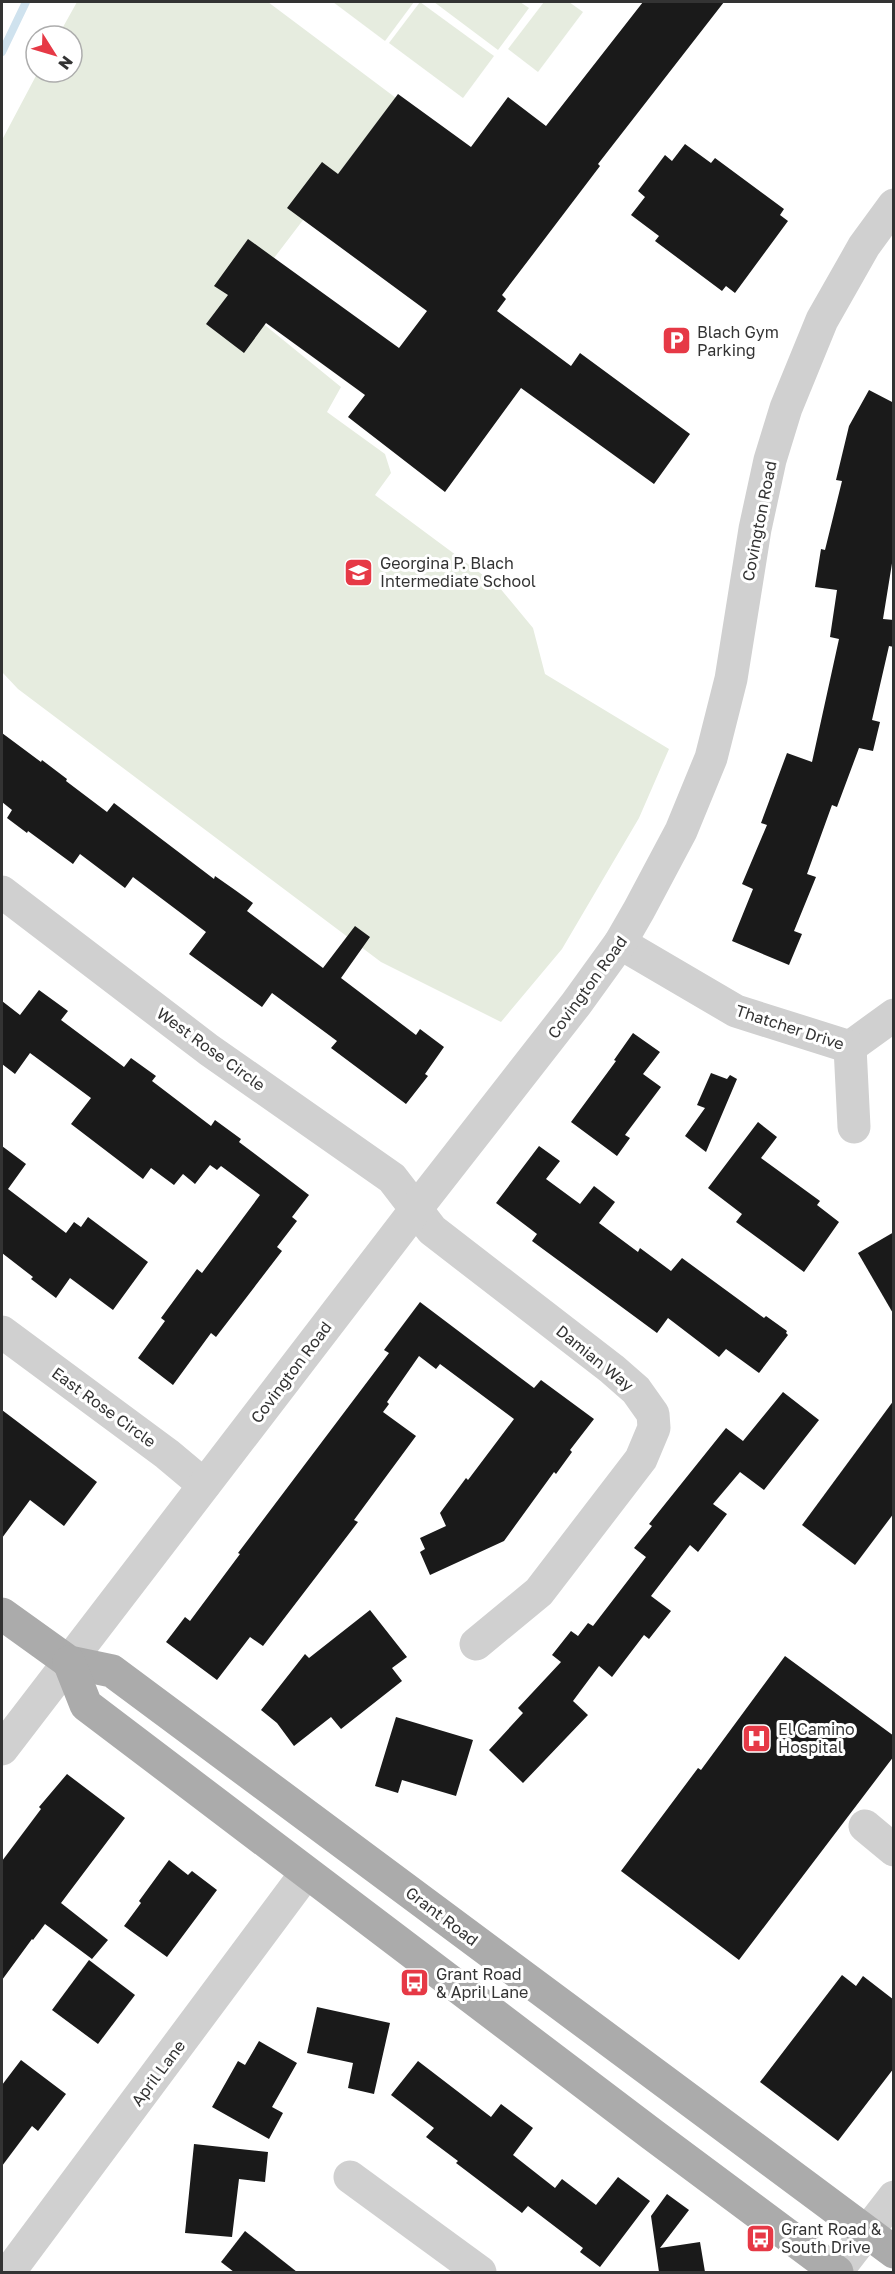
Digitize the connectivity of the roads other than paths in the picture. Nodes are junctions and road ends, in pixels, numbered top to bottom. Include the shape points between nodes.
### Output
1 (894, 206) edge
2 (2, 892) edge
3 (620, 943) junction
4 (894, 1015) edge
5 (850, 1047) junction
6 (854, 1126) dead end
7 (416, 1209) junction
8 (2, 1332) edge
9 (204, 1485) junction
10 (2, 1614) edge
11 (476, 1644) dead end
12 (69, 1662) junction
13 (2, 1749) edge
14 (865, 1826) dead end
15 (894, 1850) edge
16 (306, 1873) junction
17 (351, 2177) dead end
18 (894, 2197) edge
19 (867, 2232) junction
20 (894, 2252) edge
21 (9, 2272) edge
22 (480, 2272) edge
23 (837, 2272) edge

1 - 3 street, Covington Road via 864,246 822,320 786,408 755,529 732,680 711,758 681,831
2 - 7 street, West Rose Circle via 209,1050 392,1178
3 - 5 street, Thatcher Drive via 736,1011
3 - 7 street, Covington Road
4 - 5 street, Thatcher Drive
5 - 6 street
7 - 9 street, Covington Road
7 - 11 street, Damian Way via 432,1230 636,1390 653,1414 654,1428 634,1469 539,1592
8 - 9 street, East Rose Circle
9 - 12 street, Covington Road
10 - 12 main road, Grant Road
12 - 13 street, Covington Road
12 - 16 main road via 86,1705
12 - 19 main road, Grant Road via 112,1671
14 - 15 street
16 - 21 street, April Lane
16 - 23 main road
17 - 22 street
18 - 19 street
19 - 20 main road, Grant Road
19 - 23 street

